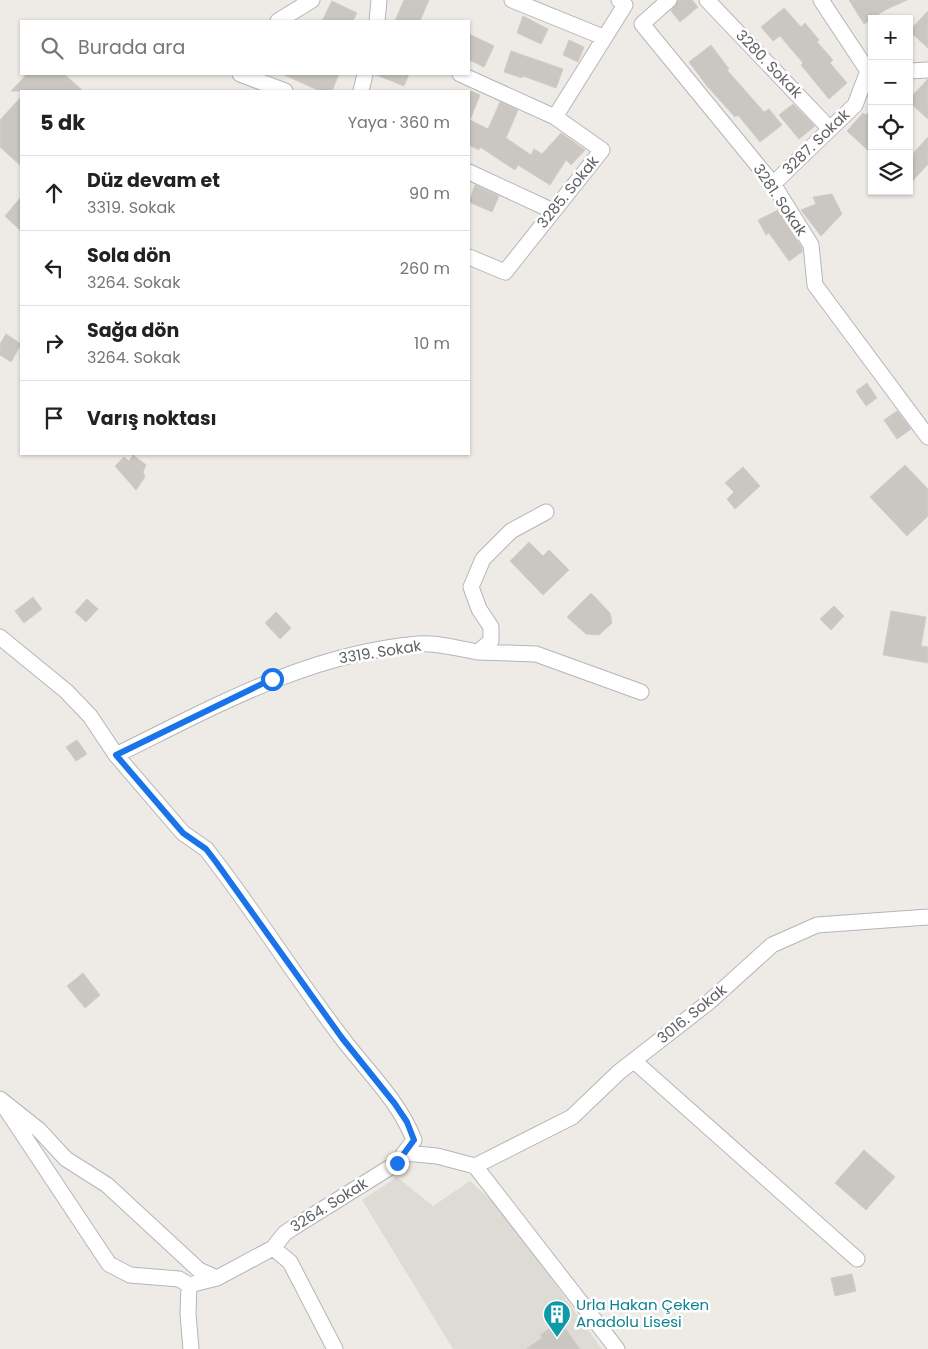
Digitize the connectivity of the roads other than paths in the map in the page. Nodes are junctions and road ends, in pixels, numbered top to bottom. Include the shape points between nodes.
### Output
1 (312, 0) edge
2 (379, 0) edge
3 (512, 0) edge
4 (619, 0) edge
5 (669, 0) edge
6 (707, 0) edge
7 (821, 0) edge
8 (280, 20) edge
9 (376, 20) edge
10 (603, 37) junction
11 (868, 68) edge
12 (928, 70) edge
13 (913, 71) edge
14 (243, 75) edge
15 (365, 75) edge
16 (462, 75) edge
17 (868, 76) edge
18 (282, 90) edge
19 (361, 90) edge
20 (555, 117) junction
21 (830, 129) junction
22 (470, 172) edge
23 (773, 184) junction
24 (553, 211) junction
25 (470, 257) edge
26 (928, 437) edge
27 (546, 512) dead end
28 (0, 637) edge
29 (478, 652) junction
30 (641, 692) dead end
31 (116, 755) junction
32 (928, 918) edge
33 (634, 1060) junction
34 (0, 1100) edge
35 (404, 1153) junction
36 (474, 1166) junction
37 (272, 1248) junction
38 (856, 1260) dead end
39 (217, 1278) junction
40 (189, 1285) junction
41 (191, 1349) edge
42 (335, 1349) edge
43 (617, 1349) edge

1 - 8 street
2 - 9 street
3 - 10 street
4 - 10 street via 625,5
5 - 23 street, 3281. Sokak via 642,24
6 - 21 street, 3280. Sokak
7 - 11 street
10 - 20 street
12 - 13 street
14 - 18 street
15 - 19 street
16 - 20 street
17 - 21 street, 3287. Sokak via 855,105
20 - 24 street, 3285. Sokak via 602,150
21 - 23 street, 3287. Sokak
22 - 24 street
23 - 26 street, 3281. Sokak via 811,245 815,285
24 - 25 street, 3285. Sokak via 505,272
27 - 29 street via 511,531 483,560 471,587 479,610 491,627 491,641
28 - 31 street, 3264. Sokak via 66,691 90,716
29 - 30 street, 3319. Sokak via 536,654
29 - 31 street, 3319. Sokak via 420,644 327,661 272,679
31 - 35 street, 3264. Sokak via 183,833 206,849 342,1038 395,1104 414,1140
32 - 33 street, 3016. Sokak via 817,925 772,945 708,1002
33 - 36 street, 3016. Sokak via 572,1117
33 - 38 street
34 - 39 street via 39,1130 66,1159 107,1185 199,1270
34 - 40 street via 109,1264 130,1275 179,1279
35 - 36 street via 437,1156
35 - 37 street, 3264. Sokak via 397,1163 285,1233
36 - 43 street
37 - 39 street, 3264. Sokak
37 - 42 street via 290,1262
39 - 40 street, 3264. Sokak
40 - 41 street

